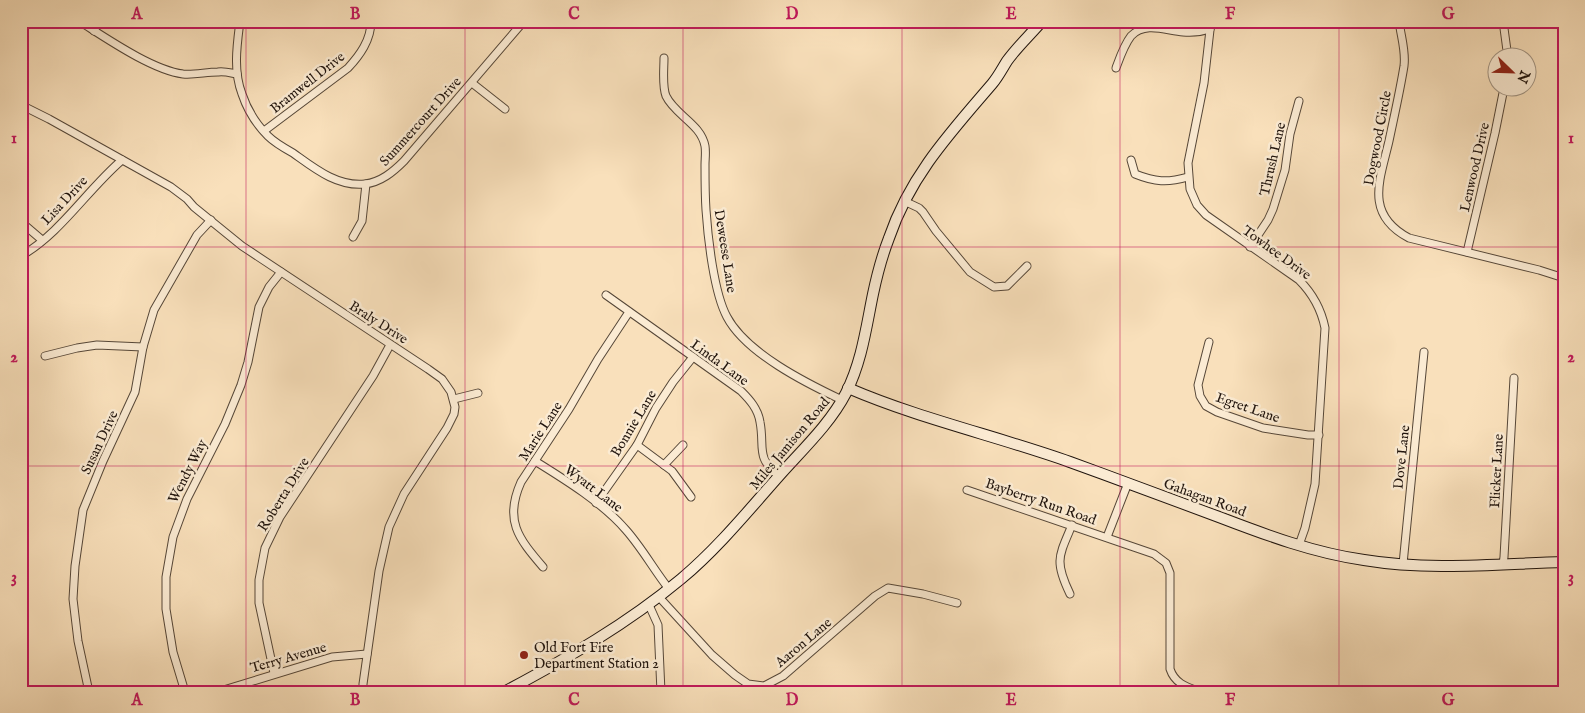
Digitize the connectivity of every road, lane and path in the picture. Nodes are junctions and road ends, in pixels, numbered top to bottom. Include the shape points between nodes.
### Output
1 (79, 21) edge
2 (100, 21) edge
3 (240, 21) edge
4 (371, 21) edge
5 (524, 21) edge
6 (1042, 21) edge
7 (1399, 21) edge
8 (1503, 21) edge
9 (1211, 25) edge
10 (94, 31) junction
11 (1507, 48) edge
12 (664, 58) dead end
13 (1116, 68) dead end
14 (237, 74) junction
15 (472, 83) junction
16 (1502, 98) edge
17 (1299, 101) dead end
18 (21, 105) edge
19 (504, 109) dead end
20 (264, 131) junction
21 (122, 160) junction
22 (1130, 160) dead end
23 (1188, 177) junction
24 (366, 184) junction
25 (904, 201) junction
26 (211, 220) junction
27 (21, 222) edge
28 (353, 237) dead end
29 (42, 240) junction
30 (1250, 247) junction
31 (1467, 252) junction
32 (21, 256) edge
33 (1027, 266) dead end
34 (281, 272) junction
35 (1564, 278) edge
36 (606, 295) dead end
37 (629, 312) junction
38 (1209, 342) dead end
39 (390, 345) junction
40 (143, 347) junction
41 (1424, 352) dead end
42 (45, 356) dead end
43 (693, 357) junction
44 (1514, 378) dead end
45 (848, 388) junction
46 (478, 393) dead end
47 (454, 399) junction
48 (842, 400) junction
49 (1319, 436) junction
50 (637, 445) junction
51 (683, 445) dead end
52 (535, 461) junction
53 (664, 465) junction
54 (779, 476) junction
55 (1128, 483) junction
56 (967, 490) dead end
57 (691, 497) dead end
58 (596, 503) junction
59 (1072, 525) junction
60 (1107, 537) junction
61 (1299, 545) junction
62 (1564, 562) edge
63 (1403, 564) junction
64 (1502, 564) junction
65 (542, 567) dead end
66 (669, 589) junction
67 (1070, 594) dead end
68 (659, 597) junction
69 (956, 603) dead end
70 (649, 605) junction
71 (367, 654) junction
72 (274, 674) junction
73 (89, 692) edge
74 (185, 692) edge
75 (217, 692) edge
76 (363, 692) edge
77 (504, 692) edge
78 (662, 692) edge
79 (1201, 692) edge

1 - 10 street
2 - 10 street
3 - 14 street
4 - 20 street, Bramwell Drive via 364,47 348,68
5 - 15 street, Summercourt Drive
6 - 25 main road, Miles Jamison Road via 935,151
7 - 31 street, Dogwood Circle via 1404,66 1379,182 1379,201 1387,220 1409,238
8 - 11 street
9 - 13 street via 1193,32 1145,28 1132,35
9 - 23 street, Towhee Drive
10 - 14 street via 164,69 181,74 220,71
12 - 48 street, Deweese Lane via 666,95 699,133 705,146 708,238 727,318 739,335 765,357
14 - 20 street via 245,102
15 - 19 street
15 - 24 street, Summercourt Drive via 398,167 382,179
16 - 31 street, Lenwood Drive
17 - 30 street, Thrush Lane via 1273,209
18 - 21 street, Braly Drive
20 - 24 street via 329,177
21 - 26 street, Braly Drive via 171,188
21 - 29 street, Lisa Drive
22 - 23 street via 1135,174 1157,182
23 - 30 street, Towhee Drive via 1197,205
24 - 28 street via 362,221
25 - 33 street via 919,208 970,272 988,285 1007,286
25 - 45 main road, Miles Jamison Road via 882,258 862,353
26 - 34 street, Braly Drive
26 - 40 street, Susan Drive via 197,235 162,294 150,319
27 - 29 street
29 - 32 street, Lisa Drive
30 - 49 street, Towhee Drive via 1299,280 1313,296 1322,316 1325,344
31 - 35 street, Dogwood Circle
34 - 39 street, Braly Drive
34 - 74 street, Wendy Way via 259,307 241,386 183,506 173,537 166,577 166,609 173,652
36 - 37 street, Linda Lane
37 - 43 street, Linda Lane
37 - 52 street, Marie Lane
38 - 49 street, Egret Lane via 1198,385 1206,406 1263,428
39 - 47 street, Braly Drive via 442,379
39 - 72 street, Roberta Drive via 280,517 265,548 258,580 259,603
40 - 42 street via 98,345
40 - 73 street, Susan Drive via 135,392 86,502 74,566 73,599
41 - 63 street, Dove Lane
43 - 50 street, Bonnie Lane via 656,408
43 - 54 street, Linda Lane via 735,386 752,403 760,423 764,459
44 - 64 street, Flicker Lane
45 - 48 main road, Miles Jamison Road
45 - 55 main road, Gahagan Road via 879,402 1024,446
46 - 47 street
47 - 71 street via 451,422 404,494 389,526
48 - 54 main road, Miles Jamison Road via 832,416
49 - 61 street, Towhee Drive via 1315,484
50 - 53 street
50 - 58 street, Bonnie Lane
51 - 53 street
52 - 58 street, Wyatt Lane
52 - 65 street, Marie Lane via 515,494 513,515 521,540
53 - 57 street via 675,474
54 - 66 main road, Miles Jamison Road via 709,553
55 - 60 street, Bayberry Run Road
55 - 61 main road, Gahagan Road
56 - 59 street, Bayberry Run Road
58 - 66 street, Wyatt Lane via 628,531
59 - 60 street, Bayberry Run Road
59 - 67 street via 1059,560
60 - 79 street, Bayberry Run Road via 1154,554 1166,563 1170,578 1170,669 1180,684
61 - 63 main road, Gahagan Road via 1362,560
62 - 64 main road, Gahagan Road
63 - 64 main road, Gahagan Road
66 - 68 main road, Miles Jamison Road
68 - 69 street, Aaron Lane via 712,655 735,675 748,684 764,686 783,676 888,588
68 - 70 main road, Miles Jamison Road
70 - 77 main road, Miles Jamison Road via 608,633
70 - 78 street via 658,625
71 - 72 street, Terry Avenue via 332,657
71 - 76 street
72 - 75 street, Terry Avenue

